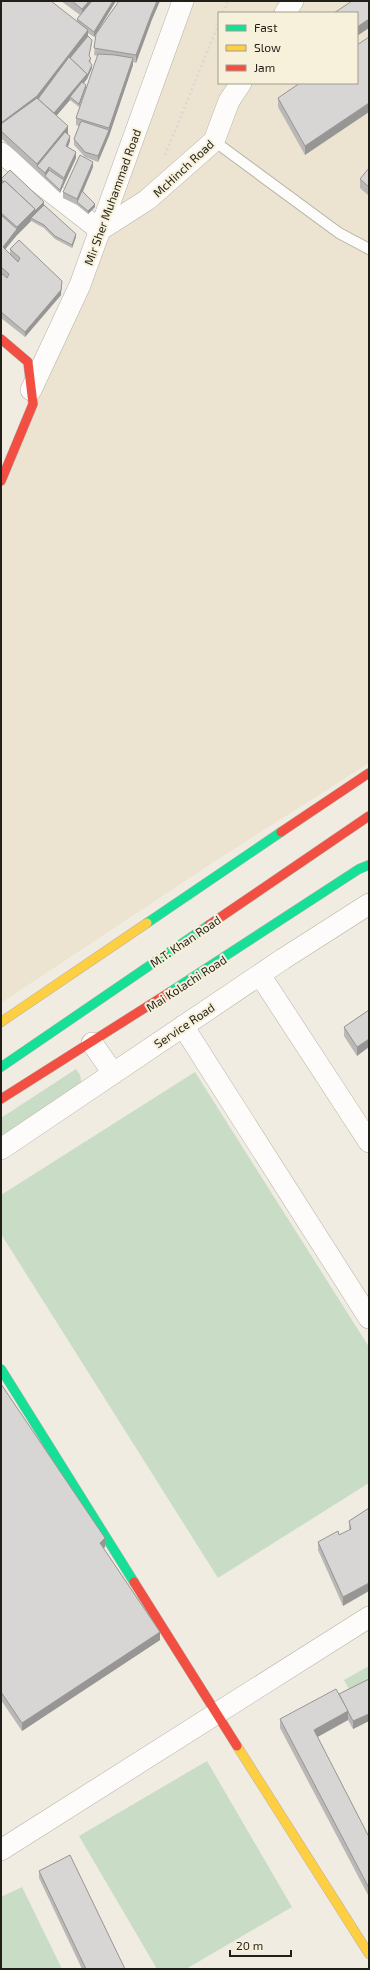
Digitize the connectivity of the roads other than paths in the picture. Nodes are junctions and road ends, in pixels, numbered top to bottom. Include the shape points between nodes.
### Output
1 (183, 1) edge
2 (293, 1) edge
3 (286, 12) edge
4 (240, 84) edge
5 (214, 141) junction
6 (1, 152) edge
7 (100, 230) junction
8 (369, 249) edge
9 (1, 339) edge
10 (31, 390) junction
11 (1, 481) edge
12 (369, 773) edge
13 (369, 816) edge
14 (369, 865) edge
15 (369, 904) edge
16 (260, 975) junction
17 (1, 1022) edge
18 (183, 1026) junction
19 (92, 1044) junction
20 (1, 1067) edge
21 (113, 1073) junction
22 (1, 1099) edge
23 (369, 1142) edge
24 (1, 1149) edge
25 (369, 1318) edge
26 (1, 1369) edge
27 (369, 1617) edge
28 (216, 1714) junction
29 (1, 1850) edge
30 (369, 1954) edge

1 - 7 street, Mir Sher Muhammad Road
2 - 3 street
4 - 5 street, McHinch Road via 229,101
5 - 7 street, McHinch Road via 147,200
5 - 8 lane via 340,233
6 - 7 street
7 - 10 street, Mir Sher Muhammad Road via 80,285
9 - 10 main road via 28,362
10 - 11 main road via 33,404
12 - 17 main road
13 - 20 main road, M.T. Khan Road
14 - 19 main road, Mai Kolachi Road via 359,869
15 - 16 street, Service Road
16 - 18 street, Service Road
16 - 23 street
18 - 21 street, Service Road
18 - 25 street
19 - 21 street
19 - 22 main road, Mai Kolachi Road
21 - 24 street, Service Road
26 - 28 main road
27 - 28 street
28 - 29 street
28 - 30 main road

